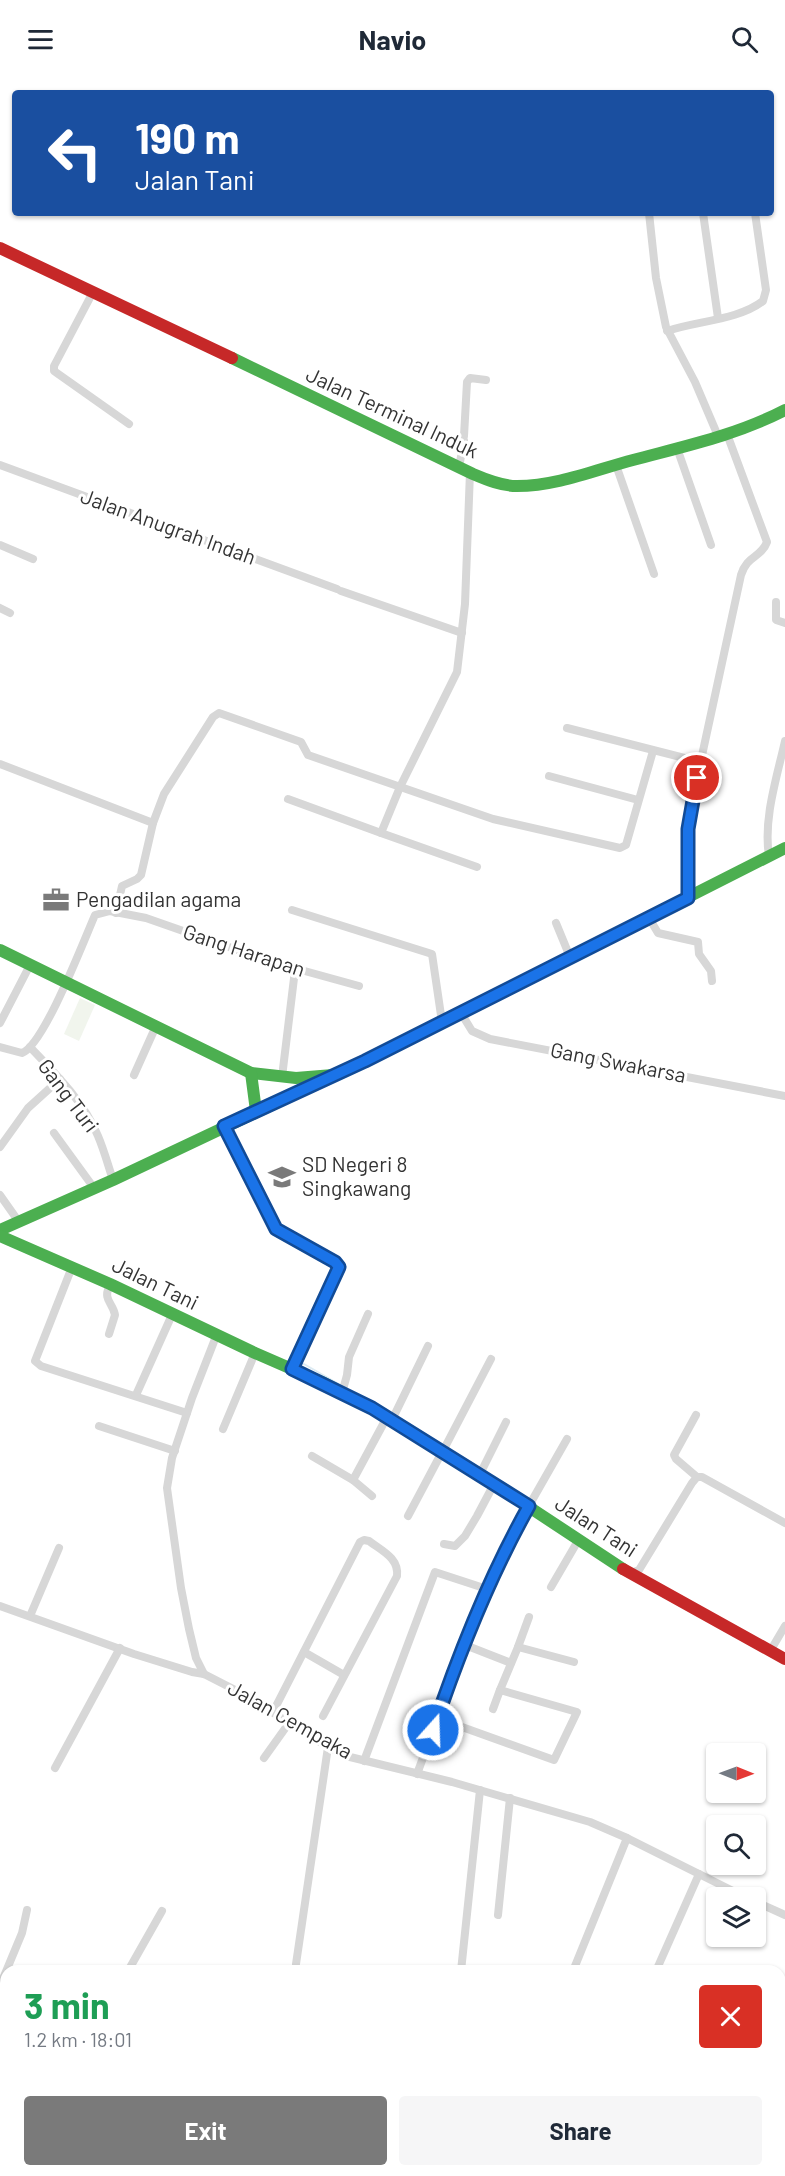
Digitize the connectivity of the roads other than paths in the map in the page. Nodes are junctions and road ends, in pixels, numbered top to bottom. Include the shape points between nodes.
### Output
1 (649, 216) edge
2 (703, 216) edge
3 (755, 216) edge
4 (0, 248) edge
5 (93, 292) junction
6 (718, 318) junction
7 (667, 331) junction
8 (486, 380) dead end
9 (785, 410) edge
10 (129, 424) dead end
11 (722, 434) junction
12 (677, 448) junction
13 (0, 465) edge
14 (616, 465) junction
15 (465, 470) junction
16 (0, 545) edge
17 (711, 545) dead end
18 (33, 559) dead end
19 (654, 574) dead end
20 (776, 602) dead end
21 (0, 608) edge
22 (10, 612) dead end
23 (785, 623) edge
24 (462, 633) junction
25 (567, 728) dead end
26 (785, 741) edge
27 (653, 752) junction
28 (700, 762) junction
29 (0, 764) edge
30 (549, 776) dead end
31 (400, 787) junction
32 (288, 799) dead end
33 (638, 800) junction
34 (153, 823) junction
35 (381, 833) junction
36 (785, 848) edge
37 (769, 856) junction
38 (477, 867) dead end
39 (688, 898) junction
40 (292, 910) dead end
41 (116, 913) junction
42 (650, 921) junction
43 (556, 923) dead end
44 (0, 950) edge
45 (570, 957) junction
46 (30, 965) junction
47 (295, 969) junction
48 (65, 981) junction
49 (712, 981) dead end
50 (359, 986) dead end
51 (464, 1018) junction
52 (442, 1022) junction
53 (0, 1023) edge
54 (156, 1026) junction
55 (0, 1047) edge
56 (30, 1047) junction
57 (251, 1072) junction
58 (134, 1075) dead end
59 (334, 1075) junction
60 (282, 1077) junction
61 (60, 1079) junction
62 (785, 1096) edge
63 (256, 1111) junction
64 (224, 1126) junction
65 (54, 1133) dead end
66 (0, 1147) edge
67 (113, 1180) junction
68 (94, 1188) junction
69 (0, 1195) edge
70 (19, 1222) junction
71 (0, 1234) edge
72 (72, 1267) junction
73 (108, 1287) junction
74 (368, 1314) dead end
75 (170, 1319) junction
76 (109, 1335) dead end
77 (215, 1340) junction
78 (428, 1346) dead end
79 (255, 1353) junction
80 (490, 1359) dead end
81 (294, 1366) junction
82 (342, 1393) junction
83 (136, 1395) junction
84 (187, 1413) junction
85 (696, 1415) dead end
86 (390, 1418) junction
87 (506, 1422) dead end
88 (99, 1426) dead end
89 (223, 1429) dead end
90 (567, 1439) dead end
91 (445, 1448) junction
92 (175, 1451) junction
93 (312, 1456) dead end
94 (481, 1472) junction
95 (698, 1477) junction
96 (353, 1480) junction
97 (494, 1484) junction
98 (372, 1496) dead end
99 (531, 1503) junction
100 (408, 1516) dead end
101 (784, 1521) edge
102 (579, 1539) junction
103 (444, 1545) dead end
104 (59, 1548) dead end
105 (635, 1572) junction
106 (551, 1587) dead end
107 (487, 1589) junction
108 (0, 1606) edge
109 (31, 1611) junction
110 (529, 1617) dead end
111 (785, 1626) edge
112 (465, 1645) junction
113 (773, 1646) junction
114 (518, 1647) junction
115 (120, 1648) junction
116 (304, 1652) junction
117 (785, 1659) edge
118 (574, 1662) dead end
119 (511, 1663) junction
120 (204, 1674) junction
121 (344, 1675) junction
122 (500, 1690) junction
123 (493, 1709) dead end
124 (273, 1712) junction
125 (323, 1716) dead end
126 (437, 1718) junction
127 (289, 1723) junction
128 (328, 1747) junction
129 (264, 1758) dead end
130 (364, 1761) junction
131 (55, 1767) dead end
132 (417, 1774) junction
133 (480, 1790) junction
134 (510, 1798) junction
135 (627, 1838) junction
136 (699, 1874) junction
137 (725, 1887) edge
138 (766, 1906) edge
139 (27, 1910) dead end
140 (162, 1911) dead end
141 (498, 1914) dead end
142 (785, 1915) edge
143 (296, 1964) dead end
144 (9, 1965) edge
145 (131, 1965) edge
146 (462, 1965) edge
147 (575, 1965) edge
148 (659, 1965) edge

1 - 7 street
2 - 6 street
3 - 6 street via 765,297 749,309
4 - 5 main road, Jalan Terminal Induk
5 - 10 street via 54,371
5 - 15 main road, Jalan Terminal Induk
6 - 7 street
7 - 11 street
8 - 15 street via 468,379
9 - 11 main road, Jalan Terminal Induk
11 - 12 main road, Jalan Terminal Induk
11 - 28 street via 767,542 761,553 743,568
12 - 14 main road, Jalan Terminal Induk
12 - 17 street
13 - 24 street, Jalan Anugrah Indah
14 - 15 main road, Jalan Terminal Induk via 553,482 521,486 505,485
14 - 19 street
15 - 24 street
16 - 18 street
20 - 23 street via 776,620
21 - 22 street
24 - 31 street via 457,672
25 - 27 street
26 - 37 street via 770,818
27 - 28 street
27 - 33 street
28 - 39 street via 688,829
29 - 34 street
30 - 33 street
31 - 33 street via 502,822 620,848 626,845
31 - 34 street via 308,754 301,742 219,713 164,794
31 - 35 street
32 - 35 street
34 - 41 street via 141,875 122,886
35 - 38 street
36 - 37 main road
37 - 39 main road
39 - 42 main road
40 - 52 street via 432,954
41 - 47 street, Gang Harapan via 146,918
41 - 48 street, Gang Harapan via 94,915
42 - 45 main road
42 - 49 street via 656,932 698,942 699,954 711,971
43 - 45 street
44 - 46 main road
45 - 51 main road
46 - 48 main road
46 - 53 street
47 - 50 street, Gang Harapan
47 - 60 street
48 - 54 main road
48 - 56 street via 48,1021
51 - 52 main road
51 - 62 street, Gang Swakarsa via 477,1034 490,1039
52 - 59 main road
54 - 57 main road
54 - 58 street
55 - 56 street, Gang Turi via 18,1053
56 - 61 street, Gang Turi
57 - 60 main road
57 - 63 main road
59 - 60 main road
59 - 63 main road
61 - 66 street via 28,1108
61 - 67 street, Gang Turi via 98,1134
63 - 64 main road
64 - 67 main road
64 - 81 street via 276,1229 339,1267
65 - 68 street
67 - 68 main road
68 - 70 main road
69 - 70 street
70 - 71 main road
71 - 72 main road, Jalan Tani
72 - 73 main road, Jalan Tani
72 - 83 street via 35,1361
73 - 75 main road, Jalan Tani
73 - 76 street via 107,1302 115,1313
74 - 82 street via 349,1357
75 - 77 main road, Jalan Tani
75 - 83 street
77 - 79 main road, Jalan Tani
77 - 84 street
78 - 86 street
79 - 81 main road, Jalan Tani
79 - 89 street
80 - 91 street
81 - 82 main road, Jalan Tani
82 - 86 main road, Jalan Tani
83 - 84 street
84 - 92 street
85 - 95 street via 674,1455
86 - 91 main road, Jalan Tani
86 - 96 street
87 - 94 street
88 - 92 street
90 - 99 street
91 - 94 main road, Jalan Tani
91 - 100 street
92 - 120 street via 167,1488 172,1529 192,1644
93 - 96 street
94 - 97 main road, Jalan Tani
95 - 101 street
95 - 105 street
96 - 98 street
97 - 99 main road, Jalan Tani
97 - 103 street via 465,1536 455,1546
99 - 102 main road, Jalan Tani
99 - 107 street
102 - 105 main road, Jalan Tani
102 - 106 street
104 - 109 street
105 - 113 main road, Jalan Tani
107 - 112 street
107 - 130 street via 435,1572
108 - 109 street, Jalan Cempaka
109 - 115 street, Jalan Cempaka
110 - 114 street
111 - 113 street
112 - 119 street
112 - 126 street
113 - 117 main road, Jalan Tani
114 - 118 street
114 - 119 street
115 - 120 street, Jalan Cempaka
115 - 131 street
116 - 121 street
116 - 121 street via 360,1542 369,1541 398,1567
116 - 124 street
119 - 122 street
120 - 124 street, Jalan Cempaka
121 - 125 street
122 - 123 street
122 - 126 street via 577,1712 554,1760
124 - 127 street, Jalan Cempaka
126 - 132 street
127 - 128 street, Jalan Cempaka
127 - 129 street
128 - 130 street, Jalan Cempaka
128 - 143 street
130 - 132 street, Jalan Cempaka
132 - 133 street, Jalan Cempaka
133 - 134 street, Jalan Cempaka
133 - 146 street
134 - 135 street, Jalan Cempaka via 590,1822
134 - 141 street
135 - 136 street, Jalan Cempaka
135 - 147 street
136 - 137 street, Jalan Cempaka
136 - 148 street
138 - 142 street
139 - 144 street
140 - 145 street

